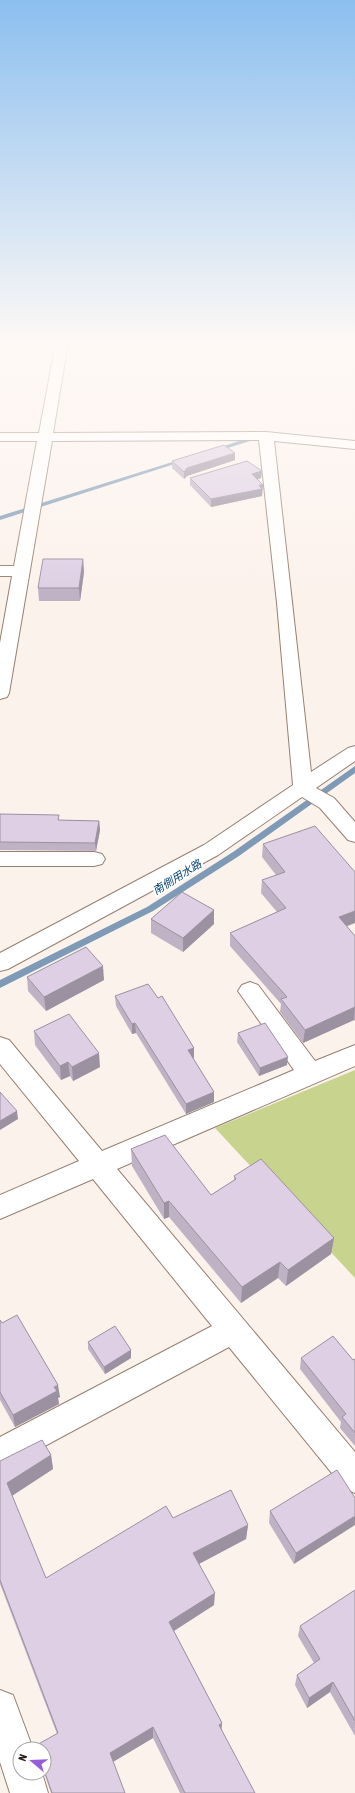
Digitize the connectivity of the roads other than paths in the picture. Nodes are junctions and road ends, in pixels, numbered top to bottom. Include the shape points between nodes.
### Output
1 (48, 426) edge
2 (0, 436) edge
3 (266, 436) junction
4 (46, 437) junction
5 (355, 445) edge
6 (0, 571) edge
7 (22, 571) junction
8 (0, 693) edge
9 (355, 752) edge
10 (306, 791) junction
11 (355, 835) edge
12 (94, 859) dead end
13 (0, 860) edge
14 (0, 963) edge
15 (250, 991) dead end
16 (0, 1047) edge
17 (355, 1055) edge
18 (310, 1074) junction
19 (97, 1165) junction
20 (0, 1206) edge
21 (234, 1329) junction
22 (0, 1454) edge
23 (355, 1477) edge
24 (0, 1708) edge
25 (12, 1743) edge
26 (25, 1781) edge
27 (29, 1793) edge

1 - 4 street
2 - 4 street
3 - 4 street
3 - 5 street
3 - 10 street via 260,459 285,603
4 - 7 street
6 - 7 street
7 - 8 street
9 - 10 street
10 - 11 street via 327,803
10 - 14 street via 212,850
12 - 13 street
15 - 18 street
16 - 19 street
17 - 18 street
18 - 19 street
19 - 20 street
19 - 21 street
21 - 22 street
21 - 23 street
24 - 25 street
26 - 27 street

